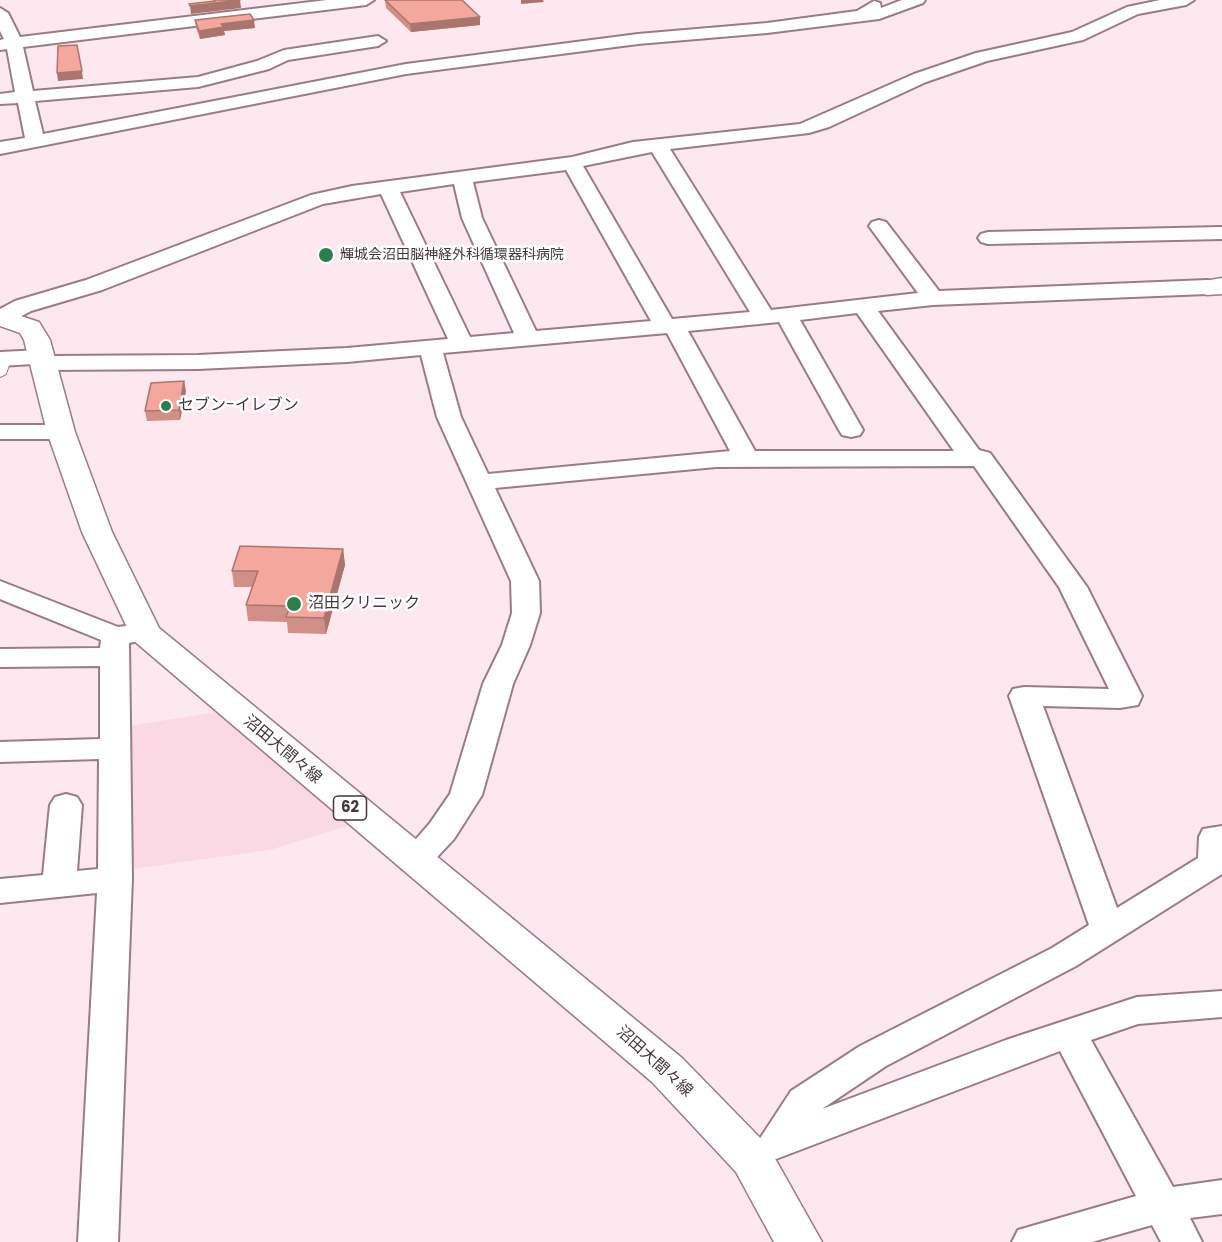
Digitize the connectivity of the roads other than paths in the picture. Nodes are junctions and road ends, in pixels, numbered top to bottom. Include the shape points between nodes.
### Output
1 (366, 0) edge
2 (883, 0) edge
3 (917, 0) edge
4 (1186, 0) edge
5 (341, 3) junction
6 (0, 13) edge
7 (870, 14) junction
8 (378, 41) junction
9 (7, 44) edge
10 (406, 69) junction
11 (26, 97) junction
12 (0, 99) edge
13 (35, 142) junction
14 (658, 145) junction
15 (0, 148) edge
16 (572, 163) junction
17 (462, 178) junction
18 (388, 187) junction
19 (879, 226) dead end
20 (1222, 232) edge
21 (988, 238) dead end
22 (1215, 286) edge
23 (933, 297) junction
24 (863, 306) junction
25 (776, 316) junction
26 (1, 317) edge
27 (669, 325) junction
28 (528, 338) junction
29 (462, 344) junction
30 (430, 347) junction
31 (43, 360) junction
32 (2, 364) edge
33 (851, 430) dead end
34 (0, 432) edge
35 (60, 432) junction
36 (971, 457) junction
37 (747, 459) junction
38 (481, 482) junction
39 (0, 589) edge
40 (124, 642) junction
41 (0, 658) edge
42 (114, 749) junction
43 (0, 752) edge
44 (66, 804) dead end
45 (1222, 837) edge
46 (414, 861) junction
47 (115, 879) junction
48 (59, 885) junction
49 (0, 891) edge
50 (1108, 929) junction
51 (1222, 1004) edge
52 (1069, 1034) junction
53 (782, 1139) junction
54 (752, 1159) junction
55 (1222, 1197) edge
56 (1162, 1205) junction
57 (98, 1242) edge
58 (798, 1242) edge
59 (1032, 1242) edge
60 (1182, 1242) edge

1 - 5 street
2 - 7 street via 864,12
3 - 7 street
4 - 14 street via 1134,10 1077,36 982,57 920,78 812,126
5 - 8 street
5 - 9 street
6 - 9 street
7 - 10 street
8 - 10 street
8 - 11 street via 284,55 263,65 198,82
9 - 11 street
10 - 13 street
11 - 12 street
11 - 13 street
13 - 15 street
14 - 16 street
14 - 25 street
16 - 17 street
16 - 27 street
17 - 18 street
17 - 28 street via 472,218
18 - 26 street via 318,199
18 - 29 street
19 - 23 street
20 - 21 street
22 - 23 street
23 - 24 street
24 - 25 street
24 - 36 street
25 - 27 street
25 - 33 street
26 - 31 main road, 沼田大間々線 / 62 via 30,328
27 - 28 street
27 - 37 street
28 - 29 street
29 - 30 street
30 - 31 street via 198,362
30 - 38 street via 449,417
31 - 32 street
31 - 35 main road, 沼田大間々線 / 62
34 - 35 street
35 - 40 main road, 沼田大間々線 / 62 via 97,532
36 - 37 street
36 - 50 street via 981,458 1073,587 1127,696 1024,696
37 - 38 street
38 - 46 street via 525,581 526,613 498,684 466,795 442,831
39 - 40 street
40 - 41 street
40 - 42 street
40 - 46 main road, 沼田大間々線 / 62
42 - 43 street
42 - 47 street
44 - 48 street
45 - 50 street via 1215,837 1215,863
46 - 54 main road, 沼田大間々線 / 62 via 667,1070
47 - 48 street
47 - 57 street
48 - 49 street
50 - 53 street via 1064,957 873,1056 804,1102
51 - 52 street via 1137,1011
52 - 53 street
52 - 56 street
53 - 54 street
54 - 58 main road, 沼田大間々線 / 62
55 - 56 street
56 - 59 street
56 - 60 street

